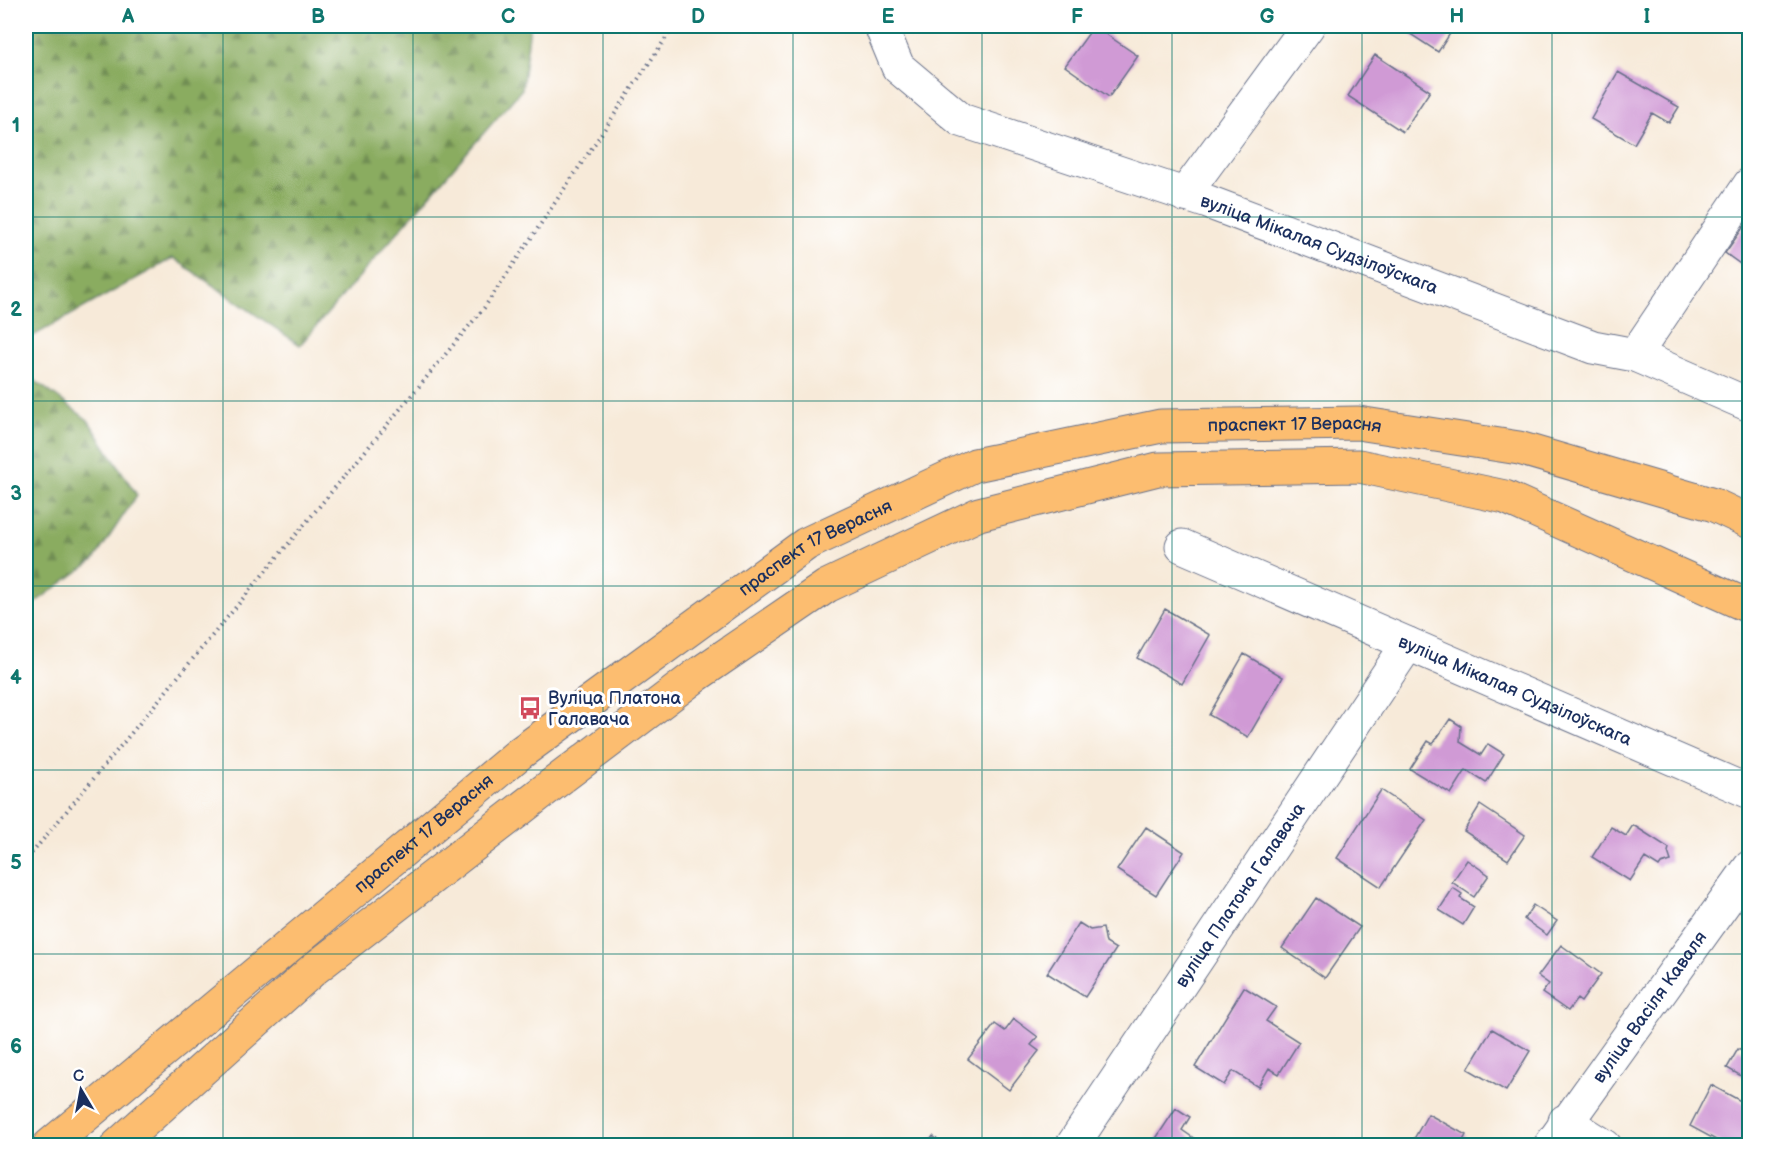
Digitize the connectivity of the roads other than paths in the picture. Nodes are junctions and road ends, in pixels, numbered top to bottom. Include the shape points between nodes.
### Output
1 (881, 26) edge
2 (1308, 26) edge
3 (1749, 184) edge
4 (1184, 195) junction
5 (1635, 355) junction
6 (1749, 405) edge
7 (1749, 522) edge
8 (1182, 546) dead end
9 (1749, 607) edge
10 (1408, 644) junction
11 (1749, 792) edge
12 (1749, 867) edge
13 (1558, 1133) edge
14 (49, 1146) edge
15 (117, 1146) edge
16 (1072, 1146) edge
17 (1605, 1146) edge

1 - 4 street, вуліца Мікалая Судзілоўскага via 898,67 962,120
2 - 4 street
3 - 5 street
4 - 5 street, вуліца Мікалая Судзілоўскага via 1593,347
5 - 6 street, вуліца Мікалая Судзілоўскага
7 - 14 main road, праспект 17 Верасня via 1714,506 1519,448 1358,423 1161,426 975,465 806,544 520,753
8 - 10 street, вуліца Мікалая Судзілоўскага
9 - 15 main road, праспект 17 Верасня via 1505,497 1359,466 1158,469 979,514 827,586 697,675 314,969
10 - 11 street, вуліца Мікалая Судзілоўскага
10 - 16 street, вуліца Платона Галавача
12 - 13 street, вуліца Васіля Каваля
13 - 17 street

